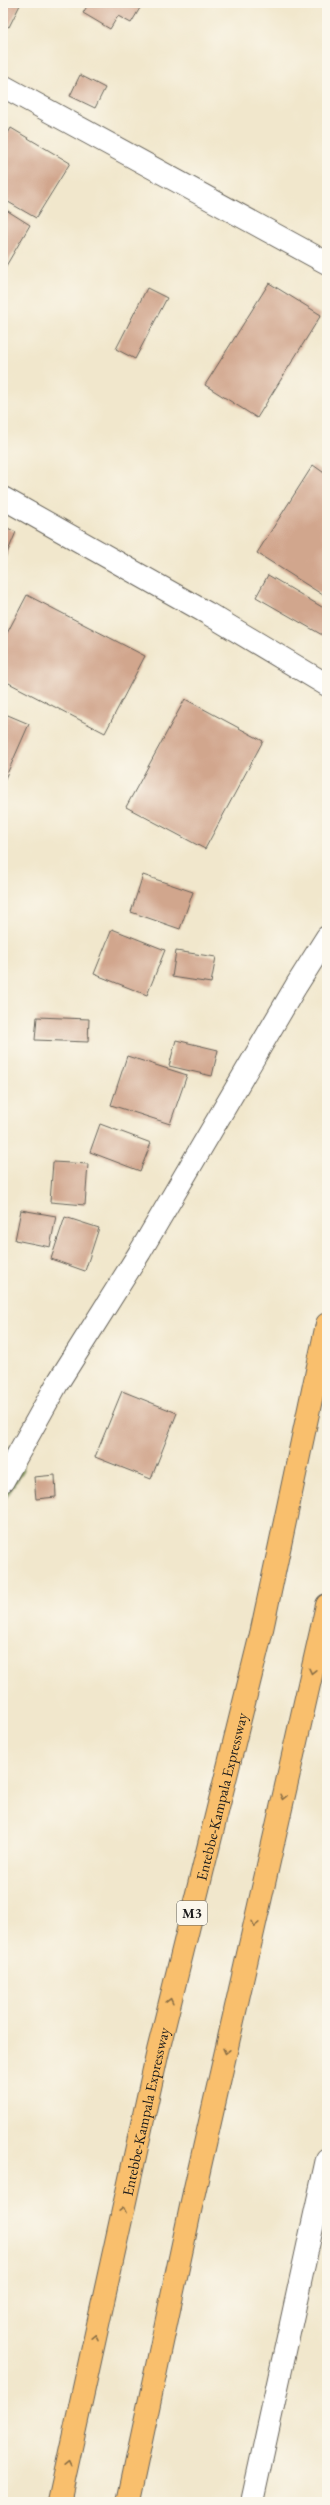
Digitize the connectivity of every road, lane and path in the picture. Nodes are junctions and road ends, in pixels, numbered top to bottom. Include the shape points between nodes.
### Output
1 (3, 86) edge
2 (327, 263) edge
3 (3, 498) edge
4 (327, 685) edge
5 (327, 937) edge
6 (327, 1324) edge
7 (3, 1481) edge
8 (327, 1605) edge
9 (327, 2159) edge
10 (60, 2502) edge
11 (128, 2502) edge
12 (252, 2502) edge

1 - 2 street
3 - 4 street via 207,613
5 - 7 street via 140,1252 56,1384
10 -> 6 highway, Entebbe-Kampala Expressway / M3 via 158,2052 260,1634
8 -> 11 highway via 193,2197
9 - 12 street

